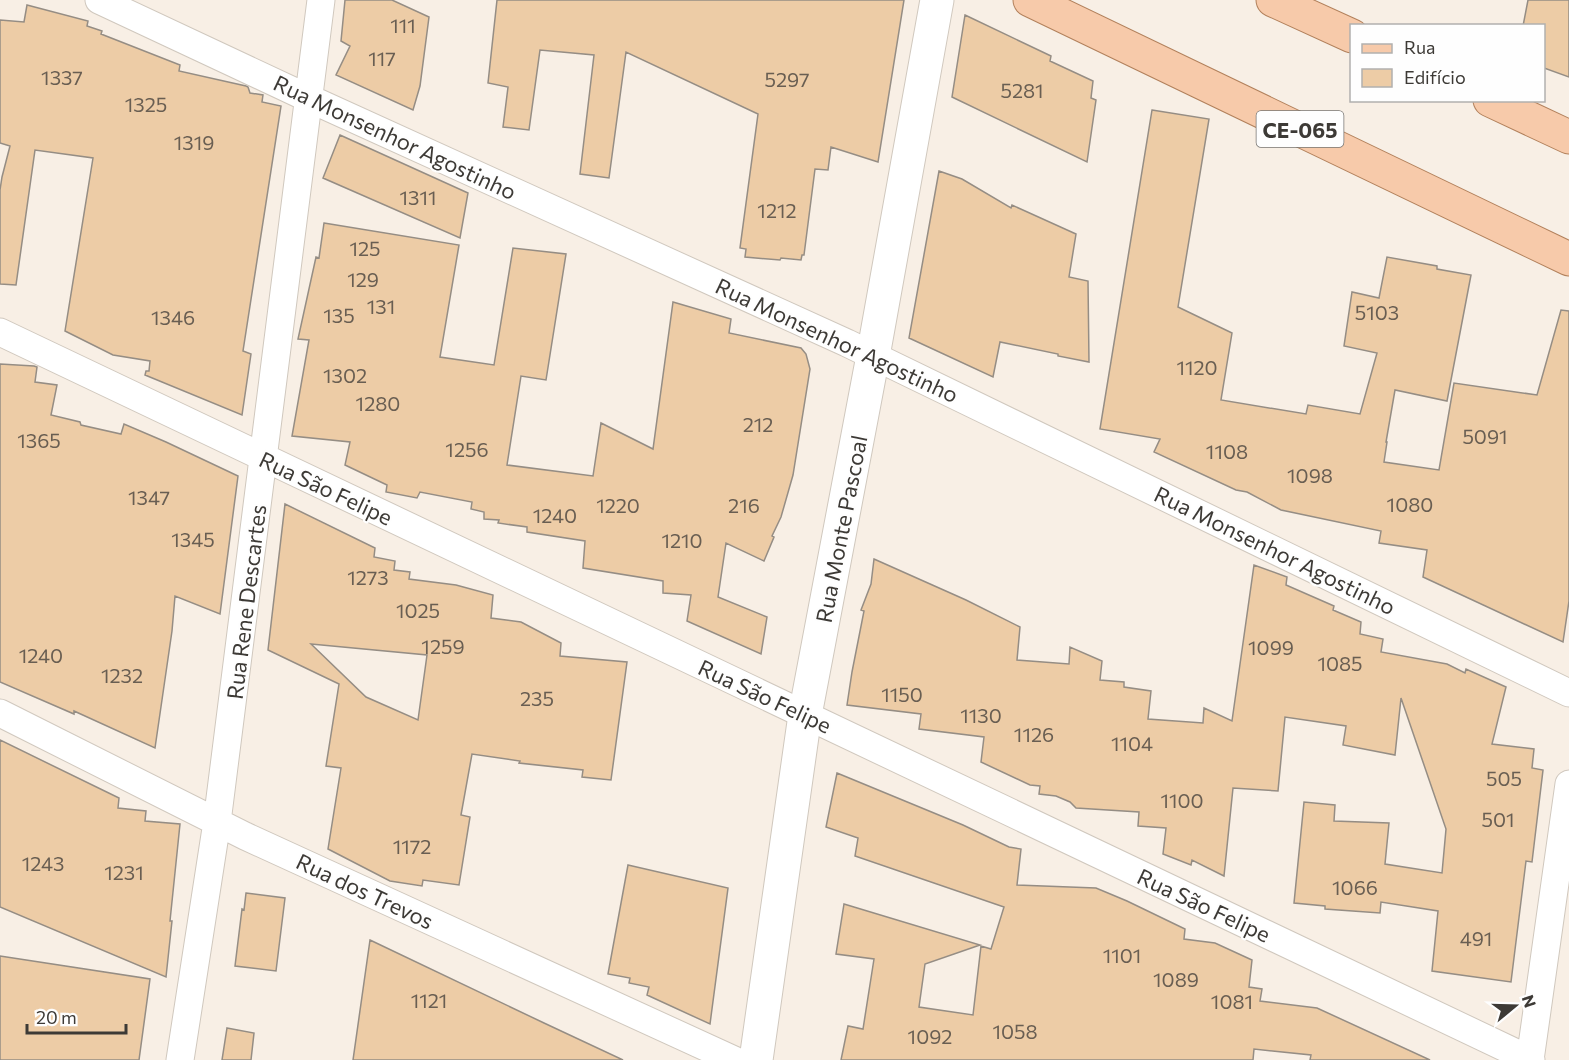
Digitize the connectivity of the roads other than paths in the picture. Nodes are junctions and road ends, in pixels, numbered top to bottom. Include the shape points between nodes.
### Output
1 (99, 0) edge
2 (321, 0) edge
3 (937, 0) edge
4 (1030, 0) edge
5 (1273, 0) edge
6 (1350, 35) edge
7 (308, 98) junction
8 (1494, 102) edge
9 (1569, 137) edge
10 (1569, 258) edge
11 (0, 332) edge
12 (873, 356) junction
13 (264, 458) junction
14 (1569, 693) edge
15 (0, 712) edge
16 (805, 715) junction
17 (1569, 784) edge
18 (217, 822) junction
19 (180, 1060) edge
20 (734, 1060) edge
21 (756, 1060) edge
22 (1530, 1060) edge

1 - 7 street, Rua Monsenhor Agostinho
2 - 7 street, Rua Rene Descartes
3 - 12 street, Rua Monte Pascoal
4 - 10 main road, CE-065
5 - 6 main road
7 - 12 street, Rua Monsenhor Agostinho
7 - 13 street, Rua Rene Descartes
8 - 9 main road
11 - 13 street, Rua São Felipe
12 - 14 street, Rua Monsenhor Agostinho
12 - 16 street, Rua Monte Pascoal
13 - 16 street, Rua São Felipe
13 - 18 street, Rua Rene Descartes
15 - 18 street, Rua dos Trevos
16 - 21 street, Rua Monte Pascoal
16 - 22 street, Rua São Felipe
17 - 22 street
18 - 19 street, Rua Rene Descartes
18 - 20 street, Rua dos Trevos

